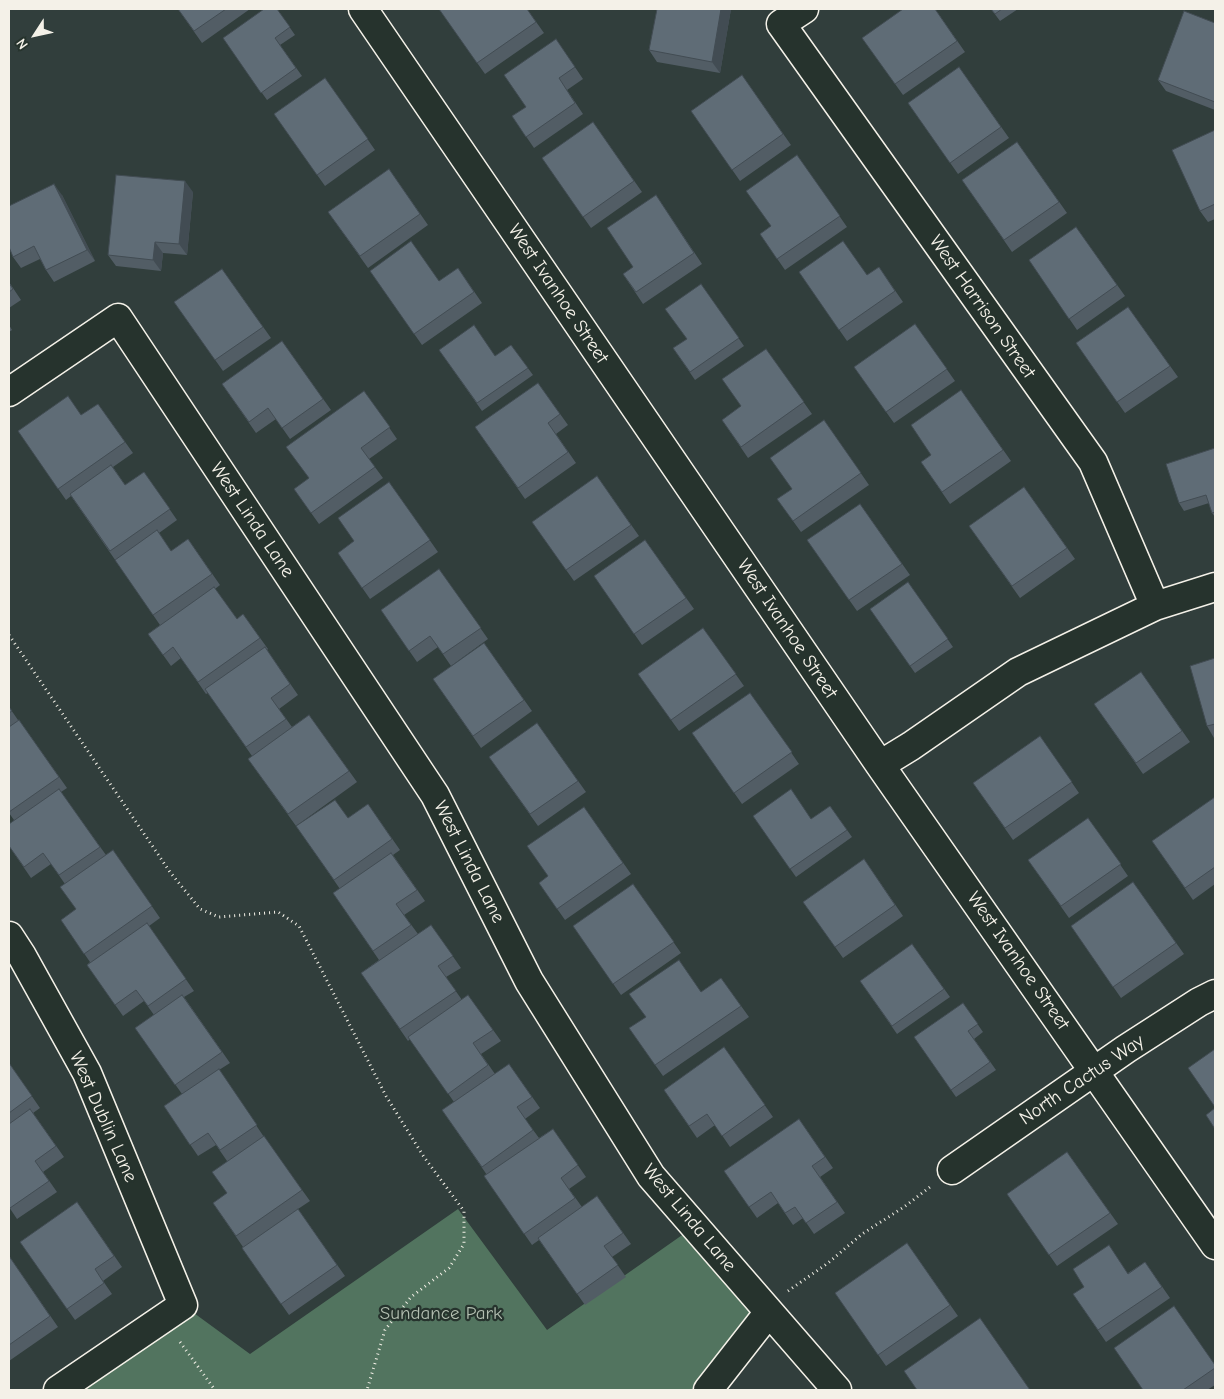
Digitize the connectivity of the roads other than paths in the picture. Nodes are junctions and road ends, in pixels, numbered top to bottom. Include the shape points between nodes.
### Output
1 (363, 9) edge
2 (804, 9) edge
3 (9, 392) edge
4 (1215, 587) edge
5 (1155, 606) junction
6 (880, 765) junction
7 (9, 936) edge
8 (1215, 994) edge
9 (1094, 1070) junction
10 (952, 1170) road end
11 (1215, 1245) edge
12 (769, 1312) junction
13 (58, 1390) edge
14 (708, 1390) edge
15 (837, 1390) edge

1 - 6 street, West Ivanhoe Street
2 - 5 street, West Harrison Street via 781,24 1093,462
3 - 12 street, West Linda Lane via 118,318 435,795 529,980 651,1176
4 - 5 street
5 - 6 street via 1018,672
6 - 9 street, West Ivanhoe Street
7 - 13 street, West Dublin Lane via 87,1073 173,1312
8 - 9 street, North Cactus Way
9 - 10 street, North Cactus Way
9 - 11 street, West Ivanhoe Street
12 - 14 street
12 - 15 street, West Linda Lane

